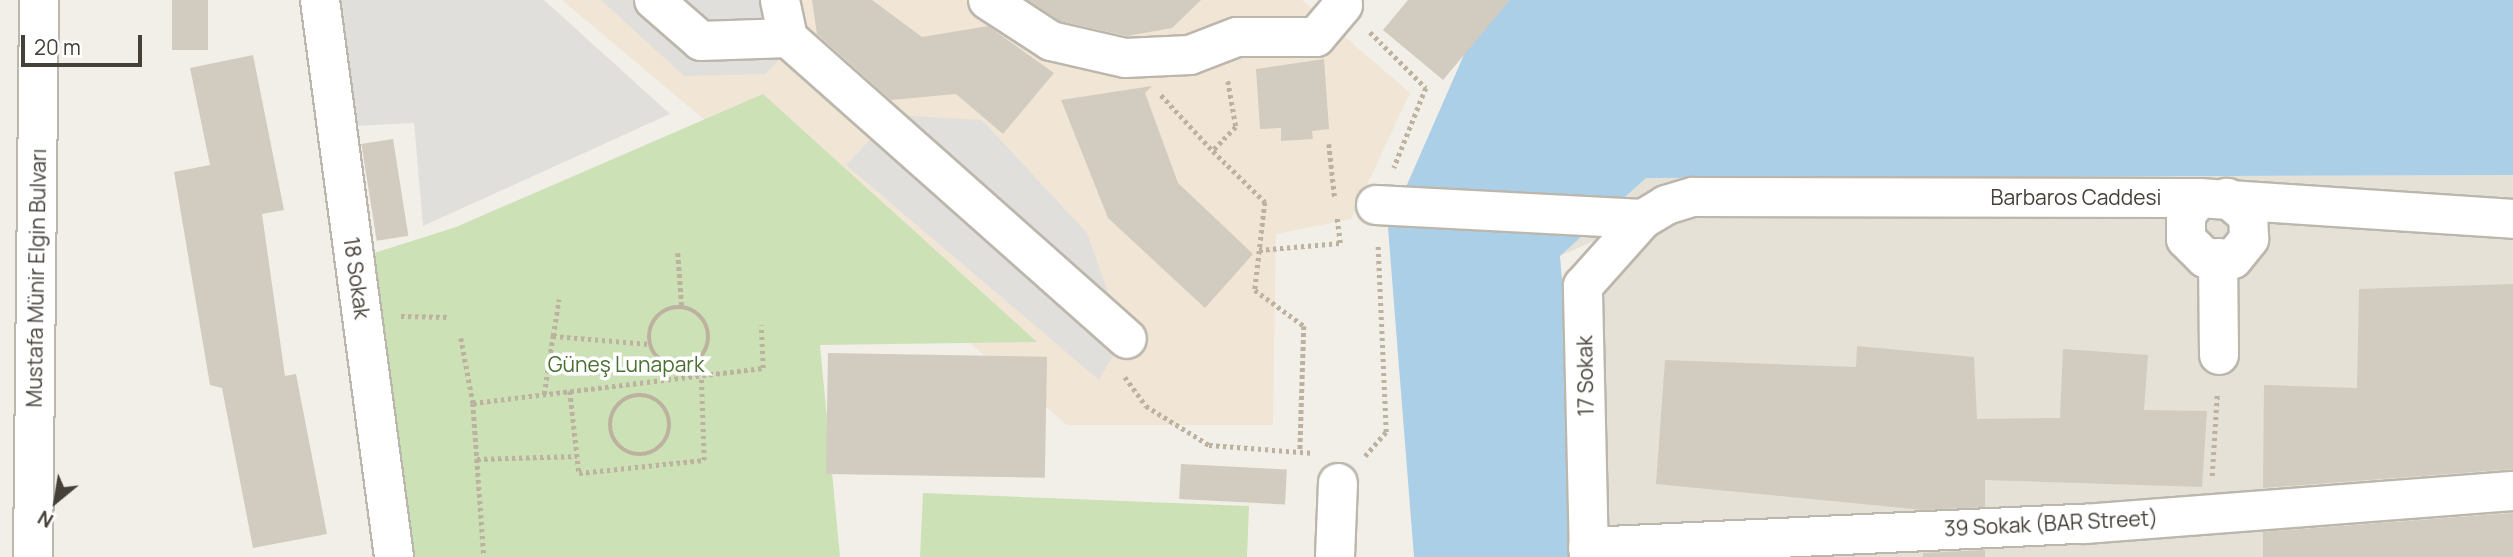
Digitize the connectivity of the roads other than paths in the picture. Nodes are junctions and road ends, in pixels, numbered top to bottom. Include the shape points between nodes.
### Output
1 (39, 0) edge
2 (320, 0) edge
3 (654, 0) edge
4 (780, 0) edge
5 (988, 0) edge
6 (1351, 13) road end
7 (788, 38) junction
8 (2213, 198) junction
9 (1376, 205) road end
10 (1643, 219) junction
11 (2513, 219) edge
12 (2218, 258) junction
13 (1127, 339) road end
14 (2219, 355) road end
15 (1339, 463) road end
16 (2513, 491) edge
17 (1589, 552) edge
18 (33, 557) edge
19 (394, 557) edge
20 (1335, 557) edge

1 - 18 street, Mustafa Münir Elgin Bulvarı
2 - 19 street, 18 Sokak
3 - 7 street via 701,41
4 - 7 street
5 - 6 street via 1051,41 1149,57 1190,55 1221,41 1315,37
7 - 13 street
8 - 10 street, Barbaros Caddesi via 1693,197
8 - 11 street, Barbaros Caddesi
8 - 12 street via 2186,215 2186,239 2205,258
8 - 12 street via 2248,216 2249,240 2233,259
9 - 10 street
10 - 17 street, 17 Sokak via 1583,286
12 - 14 street
15 - 20 street
16 - 17 street, 39 Sokak (BAR Street)

